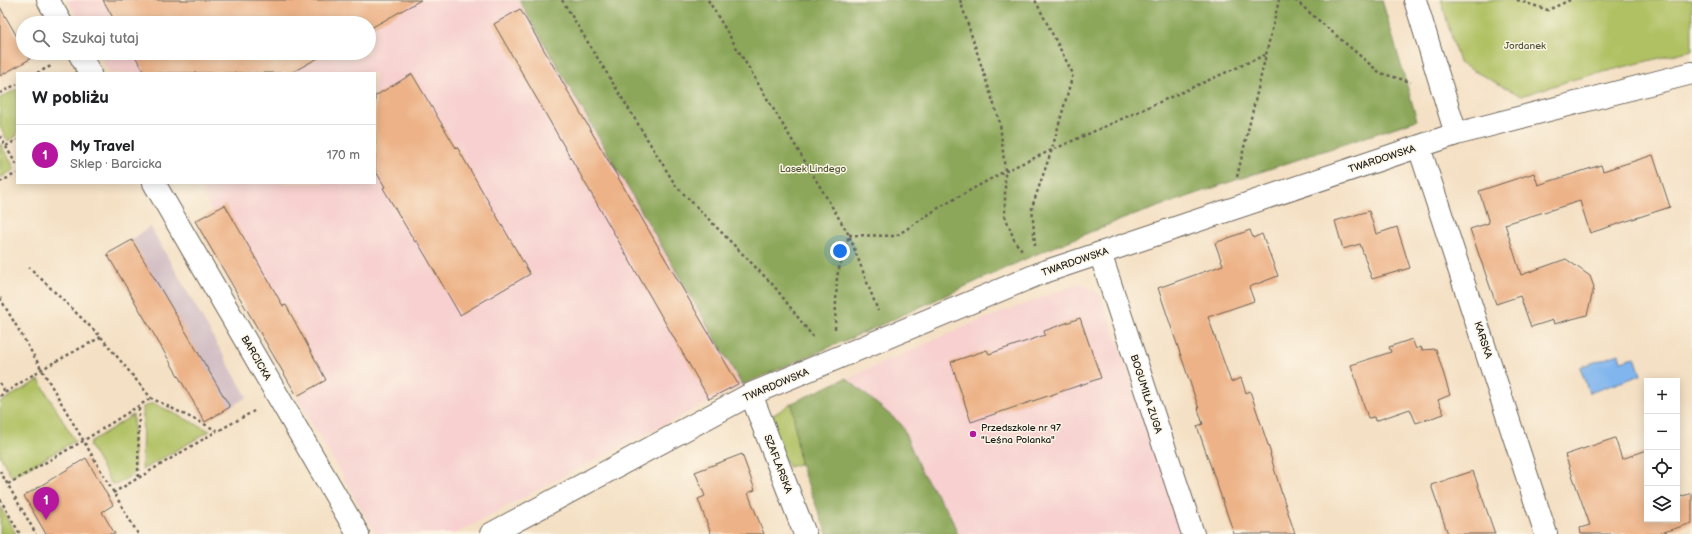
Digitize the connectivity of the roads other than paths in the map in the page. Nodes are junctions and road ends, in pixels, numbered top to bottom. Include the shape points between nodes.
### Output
1 (48, 0) edge
2 (1415, 0) edge
3 (57, 16) edge
4 (83, 60) edge
5 (89, 72) edge
6 (1692, 73) edge
7 (1456, 134) junction
8 (1419, 147) junction
9 (155, 184) edge
10 (1100, 253) junction
11 (751, 394) junction
12 (358, 534) edge
13 (491, 534) edge
14 (805, 534) edge
15 (1193, 534) edge
16 (1546, 534) edge

1 - 3 street
2 - 7 street
4 - 5 street
6 - 7 street, TWARDOWSKA
7 - 8 street, TWARDOWSKA
8 - 10 street, TWARDOWSKA
8 - 16 street, KARSKA
9 - 12 street, BARCICKA
10 - 11 street, TWARDOWSKA via 1041,273
10 - 15 street, BOGUMIŁA ZUGA
11 - 13 street, TWARDOWSKA
11 - 14 street, SZAFLARSKA

